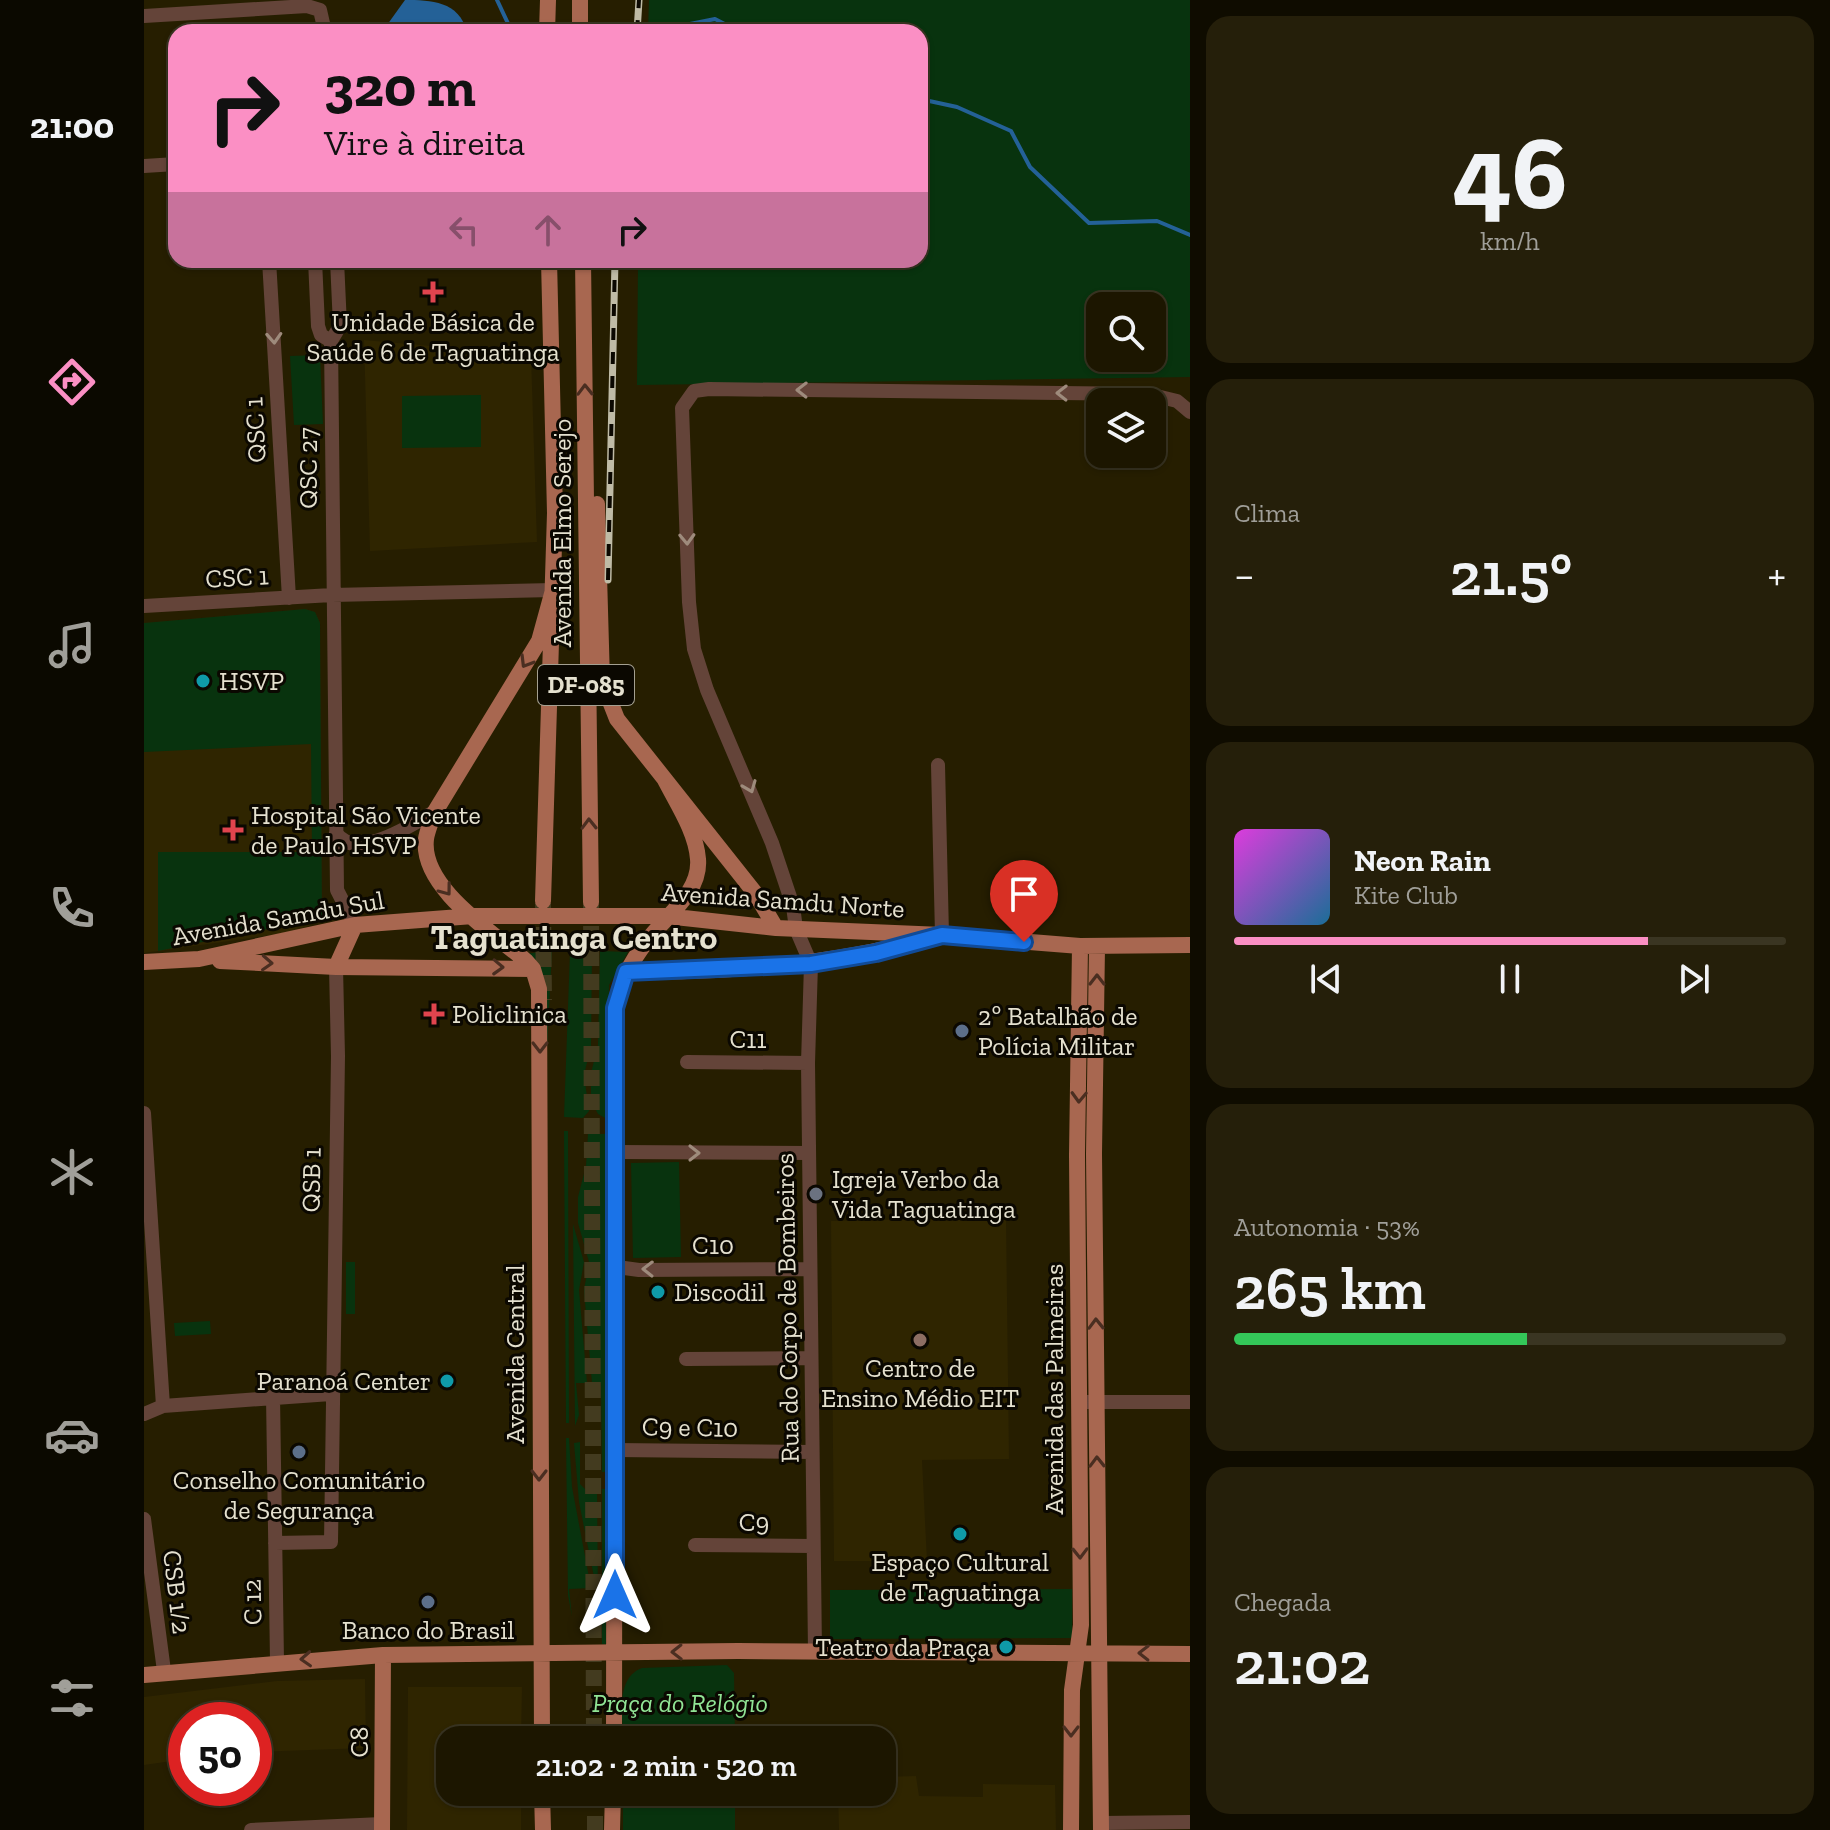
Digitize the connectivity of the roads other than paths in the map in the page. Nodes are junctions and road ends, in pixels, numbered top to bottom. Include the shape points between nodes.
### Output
1 (548, 0) edge
2 (580, 0) edge
3 (144, 16) edge
4 (324, 24) edge
5 (547, 24) edge
6 (580, 24) edge
7 (168, 164) edge
8 (144, 166) edge
9 (269, 268) edge
10 (315, 268) edge
11 (337, 268) edge
12 (549, 268) edge
13 (583, 268) edge
14 (331, 341) junction
15 (1190, 412) edge
16 (587, 468) junction
17 (553, 590) junction
18 (332, 595) junction
19 (289, 598) junction
20 (144, 606) edge
21 (938, 765) dead end
22 (664, 778) junction
23 (436, 811) junction
24 (336, 833) junction
25 (543, 901) tunnel mouth
26 (591, 902) tunnel mouth
27 (563, 915) joint
28 (473, 916) junction
29 (666, 916) junction
30 (355, 925) junction
31 (776, 928) junction
32 (796, 929) junction
33 (942, 935) junction
34 (1190, 945) edge
35 (1088, 946) junction
36 (199, 959) junction
37 (144, 962) edge
38 (811, 964) junction
39 (336, 967) junction
40 (533, 969) junction
41 (626, 972) junction
42 (687, 1062) dead end
43 (808, 1063) junction
44 (144, 1113) edge
45 (616, 1152) junction
46 (809, 1153) junction
47 (1085, 1155) junction
48 (617, 1267) junction
49 (810, 1269) junction
50 (811, 1358) junction
51 (686, 1359) dead end
52 (331, 1394) junction
53 (273, 1396) junction
54 (1079, 1402) junction
55 (1097, 1402) junction
56 (1190, 1402) edge
57 (163, 1406) junction
58 (144, 1414) edge
59 (615, 1450) junction
60 (812, 1452) junction
61 (144, 1519) edge
62 (275, 1543) junction
63 (695, 1545) dead end
64 (813, 1546) junction
65 (815, 1652) junction
66 (1098, 1652) junction
67 (544, 1653) junction
68 (609, 1653) junction
69 (1076, 1653) junction
70 (1190, 1654) edge
71 (383, 1655) junction
72 (277, 1661) junction
73 (164, 1671) junction
74 (144, 1675) edge
75 (542, 1726) edge
76 (613, 1726) edge
77 (1100, 1780) junction
78 (1071, 1782) junction
79 (542, 1806) edge
80 (613, 1806) edge
81 (1190, 1822) edge
82 (1101, 1826) edge
83 (382, 1827) edge
84 (251, 1830) edge
85 (543, 1830) edge
86 (612, 1830) edge
87 (1071, 1830) edge

1 - 5 main road
2 - 6 main road
3 - 4 street via 307,6 315,7
7 - 8 street
9 -> 19 street, QSC 1
10 - 14 street, QSC 27 via 318,326
11 - 14 street, QSC 27 via 340,326
12 - 17 main road, Avenida Elmo Serejo / DF-085
16 -> 13 main road, Avenida Elmo Serejo / DF-085
14 - 18 street, QSC 27
15 -> 32 street via 1177,401 1148,394 709,389 694,391 686,399 682,438 694,649 772,843
16 - 22 main road via 597,500 602,681 617,719
26 -> 16 main road, Avenida Elmo Serejo / DF-085
17 - 18 street, CSC 1
17 -> 23 main road via 539,641
17 - 25 main road, Avenida Elmo Serejo / DF-085
18 - 19 street, CSC 1
18 - 24 street, QSC 27
19 - 20 street, CSC 1
21 - 33 street
22 - 29 main road via 699,859 688,897
22 - 31 main road via 755,893
23 - 24 street via 391,837 366,843 347,841
23 -> 28 main road via 426,842 430,866 447,896
24 - 30 street, QSC 27 via 337,890
27 - 28 main road, Avenida Samdu Sul
27 - 29 main road, Avenida Samdu Norte
28 - 30 main road, Avenida Samdu Sul
28 - 40 main road
29 - 31 main road, Avenida Samdu Norte
29 - 41 main road
30 - 36 main road, Avenida Samdu Sul
30 - 39 main road
31 - 32 main road, Avenida Samdu Norte
32 - 33 main road, Avenida Samdu Norte
32 - 38 street
33 - 35 main road, Avenida Samdu Norte
33 - 38 main road
34 - 35 main road, Avenida Samdu Norte
35 - 47 main road, Avenida das Palmeiras
36 - 37 main road, Avenida Samdu Sul
36 -> 39 main road
38 - 41 main road
38 - 43 street, Rua do Corpo de Bombeiros
39 -> 40 main road
39 - 52 street, QSB 1
40 -> 67 main road, Avenida Central via 540,1003
41 - 45 main road via 615,1008
42 - 43 street, C11
43 - 46 street, Rua do Corpo de Bombeiros
44 - 57 street
45 -> 46 street
45 - 48 main road
46 - 49 street, Rua do Corpo de Bombeiros
47 - 54 main road, Avenida das Palmeiras
55 -> 47 main road, Avenida das Palmeiras
49 -> 48 street, C10
48 - 59 main road
49 - 50 street, Rua do Corpo de Bombeiros
50 - 51 street
50 - 60 street, Rua do Corpo de Bombeiros
52 - 53 street
52 - 62 street, QSB 1 via 331,1542
53 - 57 street
53 - 62 street, C 12
54 - 55 street
54 -> 69 main road, Avenida das Palmeiras via 1081,1634
55 - 56 street
66 -> 55 main road, Avenida das Palmeiras
57 - 58 street
59 - 60 street, C9 e C10
59 - 68 main road
60 - 64 street, Rua do Corpo de Bombeiros
61 - 73 street, CSB 1/2
62 - 72 street, C 12
63 - 64 street, C9
64 - 65 street, Rua do Corpo de Bombeiros
65 -> 68 main road
65 - 69 main road
66 - 69 main road
70 -> 66 main road
66 - 77 main road, Avenida das Palmeiras
67 - 68 main road
67 - 71 main road
67 - 75 main road, Avenida Central
68 - 76 main road
69 -> 78 main road, Avenida das Palmeiras
71 -> 72 main road
71 - 83 main road, C8
72 - 73 main road
73 - 74 main road
77 - 78 main road via 1086,1775
77 - 82 main road, Avenida das Palmeiras
78 - 87 main road, Avenida das Palmeiras
79 - 85 main road
80 - 86 main road
81 - 82 street
83 - 84 street

